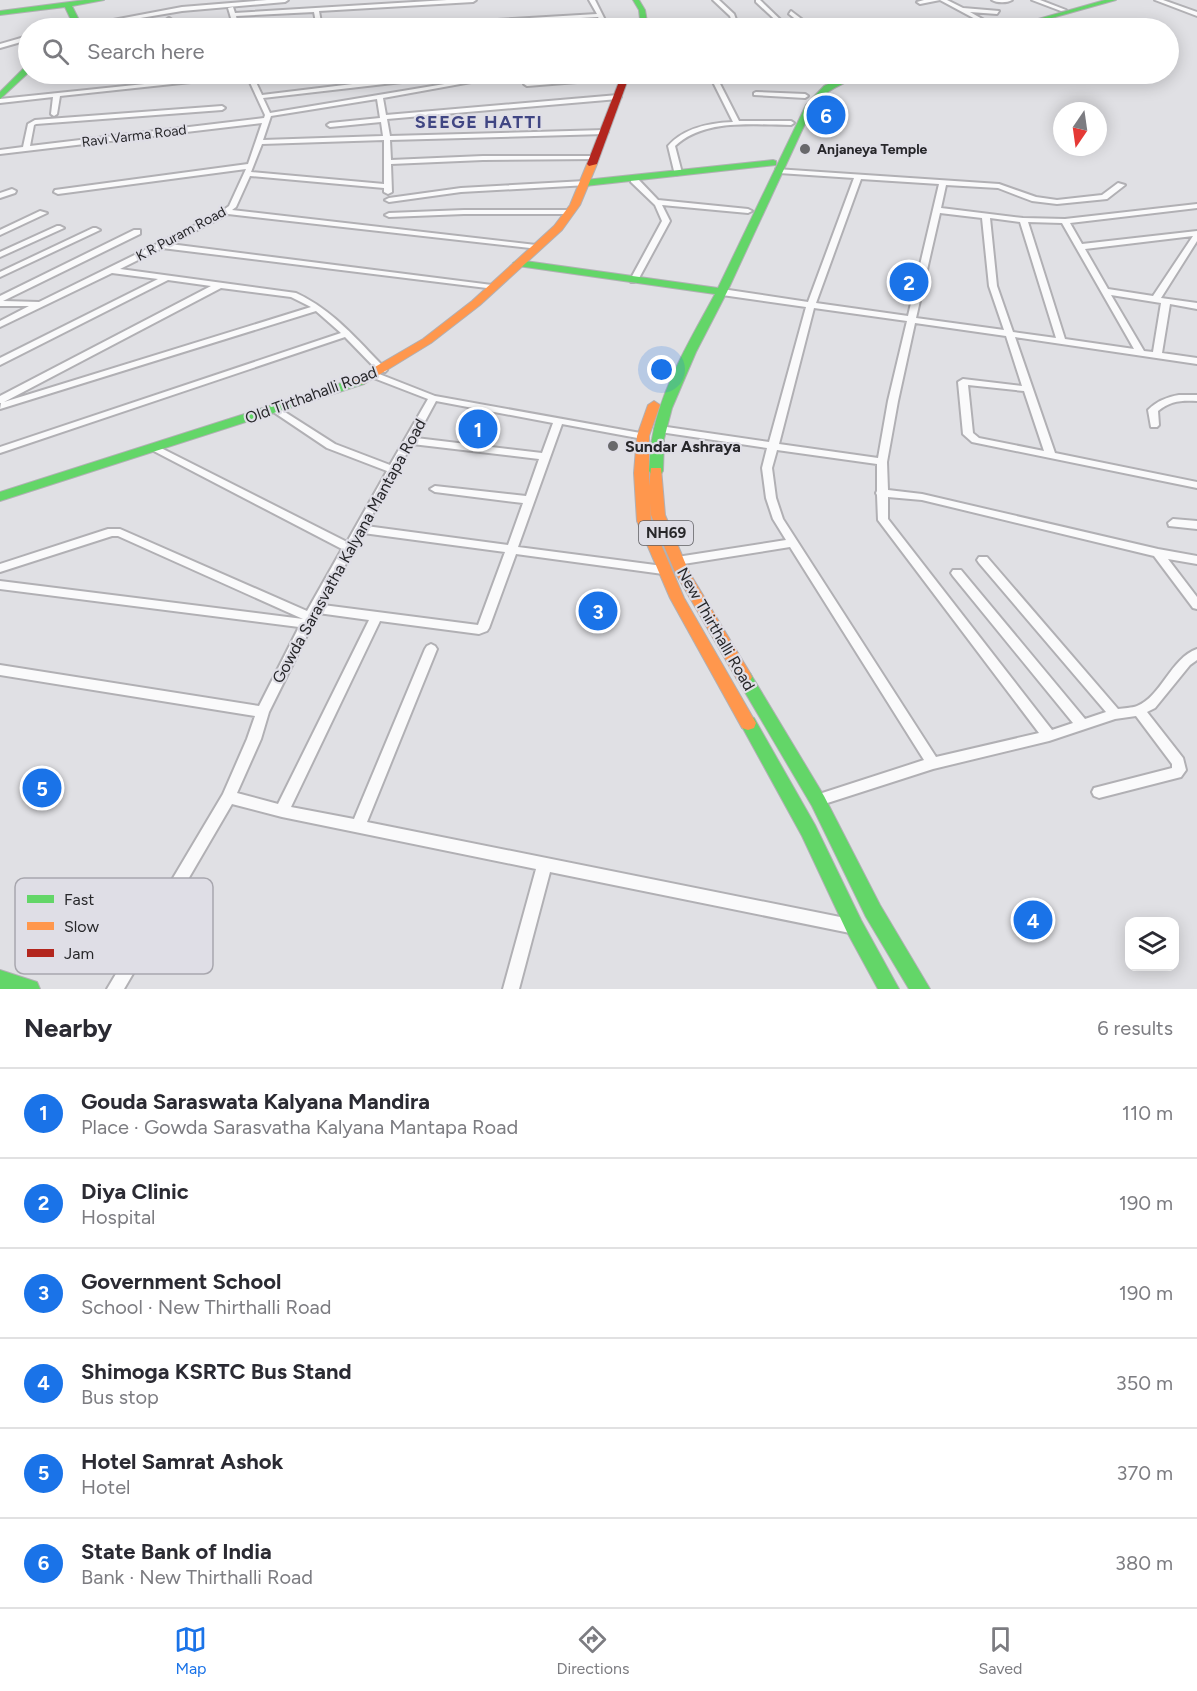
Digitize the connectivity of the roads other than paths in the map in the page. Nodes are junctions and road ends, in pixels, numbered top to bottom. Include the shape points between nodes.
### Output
1 (101, 0) edge
2 (285, 0) edge
3 (473, 0) edge
4 (592, 0) edge
5 (636, 0) edge
6 (716, 0) edge
7 (938, 0) edge
8 (943, 0) edge
9 (995, 0) edge
10 (1009, 0) edge
11 (1035, 0) edge
12 (1158, 0) edge
13 (758, 1) edge
14 (1100, 1) edge
15 (229, 2) edge
16 (920, 2) dead end
17 (68, 4) junction
18 (316, 10) junction
19 (961, 10) junction
20 (1064, 10) junction
21 (997, 12) dead end
22 (0, 13) edge
23 (791, 13) dead end
24 (1197, 14) edge
25 (232, 15) junction
26 (601, 15) junction
27 (74, 18) edge
28 (130, 18) edge
29 (233, 18) edge
30 (318, 18) edge
31 (553, 18) edge
32 (602, 18) edge
33 (643, 18) edge
34 (733, 18) edge
35 (776, 18) edge
36 (797, 18) edge
37 (976, 18) edge
38 (1033, 18) edge
39 (1043, 18) edge
40 (18, 41) edge
41 (0, 46) edge
42 (18, 80) edge
43 (158, 84) edge
44 (254, 84) edge
45 (351, 84) edge
46 (403, 84) edge
47 (453, 84) edge
48 (623, 84) edge
49 (717, 84) edge
50 (820, 84) edge
51 (829, 84) edge
52 (405, 92) junction
53 (756, 94) dead end
54 (57, 95) junction
55 (805, 96) junction
56 (259, 97) junction
57 (380, 97) junction
58 (618, 97) junction
59 (0, 99) edge
60 (222, 108) dead end
61 (54, 114) dead end
62 (268, 117) junction
63 (384, 119) junction
64 (791, 123) junction
65 (737, 124) junction
66 (330, 125) dead end
67 (605, 132) junction
68 (485, 135) junction
69 (387, 139) junction
70 (260, 142) junction
71 (26, 149) junction
72 (0, 152) edge
73 (483, 158) junction
74 (595, 158) junction
75 (387, 162) junction
76 (776, 167) junction
77 (248, 170) junction
78 (678, 173) junction
79 (858, 177) junction
80 (634, 180) junction
81 (585, 183) junction
82 (943, 183) junction
83 (1121, 185) dead end
84 (388, 186) junction
85 (12, 191) dead end
86 (58, 192) dead end
87 (0, 196) edge
88 (388, 200) junction
89 (655, 202) junction
90 (1197, 206) edge
91 (937, 210) junction
92 (748, 211) junction
93 (225, 212) junction
94 (569, 212) junction
95 (43, 213) dead end
96 (389, 215) junction
97 (986, 217) junction
98 (1023, 220) junction
99 (1065, 221) junction
100 (60, 228) dead end
101 (96, 230) dead end
102 (390, 230) junction
103 (137, 232) dead end
104 (0, 233) edge
105 (1197, 234) edge
106 (160, 245) junction
107 (536, 247) junction
108 (1080, 247) junction
109 (0, 255) edge
110 (518, 263) junction
111 (111, 270) junction
112 (0, 275) edge
113 (168, 277) junction
114 (634, 280) junction
115 (220, 285) junction
116 (492, 287) junction
117 (717, 291) junction
118 (1105, 291) junction
119 (1161, 300) junction
120 (0, 301) edge
121 (40, 304) junction
122 (811, 305) junction
123 (1197, 306) edge
124 (318, 308) junction
125 (911, 320) junction
126 (0, 324) edge
127 (345, 334) junction
128 (1008, 334) junction
129 (1061, 341) junction
130 (1140, 352) junction
131 (1157, 355) junction
132 (1197, 361) edge
133 (0, 362) edge
134 (378, 373) junction
135 (1028, 389) junction
136 (433, 398) junction
137 (1197, 398) edge
138 (0, 400) edge
139 (0, 406) edge
140 (274, 409) junction
141 (558, 422) junction
142 (1154, 425) dead end
143 (660, 429) junction
144 (643, 436) junction
145 (409, 440) junction
146 (773, 447) junction
147 (153, 448) junction
148 (0, 450) edge
149 (1051, 456) junction
150 (544, 457) junction
151 (882, 462) junction
152 (393, 470) junction
153 (1197, 485) edge
154 (435, 489) dead end
155 (881, 494) junction
156 (0, 497) edge
157 (529, 500) junction
158 (1173, 523) dead end
159 (1197, 525) edge
160 (360, 529) junction
161 (793, 543) junction
162 (350, 548) junction
163 (510, 549) junction
164 (1158, 553) junction
165 (983, 560) dead end
166 (1197, 560) edge
167 (677, 561) junction
168 (0, 568) edge
169 (663, 570) junction
170 (957, 573) dead end
171 (0, 585) edge
172 (1197, 605) edge
173 (310, 616) junction
174 (377, 616) junction
175 (430, 649) dead end
176 (1197, 654) edge
177 (0, 670) edge
178 (1139, 711) junction
179 (263, 712) junction
180 (1115, 714) junction
181 (1082, 723) junction
182 (1049, 736) junction
183 (933, 763) junction
184 (1099, 792) dead end
185 (229, 797) junction
186 (818, 801) junction
187 (282, 811) junction
188 (358, 826) junction
189 (545, 863) junction
190 (181, 878) edge
191 (854, 926) junction
192 (124, 974) edge
193 (0, 980) edge
194 (12, 987) edge
195 (30, 989) edge
196 (115, 989) edge
197 (511, 989) edge
198 (889, 989) edge
199 (920, 989) edge

1 - 17 main road
2 - 15 street
3 - 18 street
4 - 26 street
5 - 33 main road
6 - 34 street
7 - 16 street
8 - 19 street
9 - 10 street
11 - 20 street
12 - 24 street
13 - 35 street
14 - 20 main road
14 - 39 main road
15 - 25 street
15 - 28 street
17 - 22 main road
17 - 27 main road
18 - 25 street
18 - 30 street
19 - 21 street
19 - 37 street
20 - 38 main road
23 - 36 street
25 - 29 street
26 - 31 street
26 - 32 street
40 - 41 street
42 - 59 main road
43 - 54 street
44 - 56 street
45 - 56 street
46 - 52 street
47 - 52 street, Ravi Varma Road
48 - 58 main road, Old Tirthahalli Road
49 - 65 street
50 - 55 main road, NH69
51 - 76 main road, New Thirthalli Road / NH69 via 813,98
52 - 57 street, Ravi Varma Road
53 - 55 street
54 - 59 street
54 - 61 street
55 - 64 main road, NH69
56 - 62 street
57 - 62 street, Ravi Varma Road
57 - 63 street
58 - 63 street
58 - 67 main road, Old Tirthahalli Road
60 - 71 street via 35,122
62 - 70 street, K R Puram Road
62 - 71 street, Ravi Varma Road
63 - 66 street
63 - 69 street
64 - 65 street
64 - 76 main road, NH69
65 - 78 street via 697,128 676,139 671,146
67 - 68 street
67 - 74 main road, Old Tirthahalli Road
68 - 69 street
68 - 73 street
69 - 70 street
69 - 75 street
70 - 77 street, K R Puram Road
71 - 72 street, Ravi Varma Road
73 - 74 street
73 - 75 street
74 - 81 main road, Old Tirthahalli Road
75 - 84 street
76 - 78 main road
76 - 79 street
76 - 92 main road, NH69
76 - 117 main road, New Thirthalli Road / NH69
77 - 84 street
77 - 86 street
77 - 93 street, K R Puram Road via 232,207
78 - 80 main road
79 - 82 street
79 - 122 street
80 - 81 main road
80 - 89 street
81 - 88 street
81 - 94 main road, Old Tirthahalli Road
82 - 83 street via 999,186 1057,202 1104,197
82 - 91 street
84 - 88 street
85 - 87 street
88 - 96 street
89 - 92 street
89 - 114 street via 666,221
90 - 99 street
91 - 97 street
91 - 125 street
92 - 117 main road, NH69
93 - 102 street
93 - 106 street, K R Puram Road
94 - 96 street
94 - 107 main road, Old Tirthahalli Road
95 - 104 street
96 - 102 street
97 - 98 street
97 - 128 street via 993,286
98 - 99 street
98 - 129 street
99 - 108 street
100 - 109 street
101 - 112 street
102 - 107 street
103 - 120 street
105 - 108 street
105 - 119 street
106 - 111 street, K R Puram Road
106 - 116 street
107 - 110 main road, Old Tirthahalli Road
108 - 118 street
110 - 114 main road
110 - 116 main road, Old Tirthahalli Road
111 - 113 street
111 - 121 street, K R Puram Road
113 - 115 street
113 - 133 street
114 - 117 main road
115 - 124 street via 293,295
115 - 138 street
116 - 134 main road, Old Tirthahalli Road via 427,341
117 - 122 street
117 - 143 main road, New Thirthalli Road / NH69
117 - 144 main road, NH69 via 662,383
118 - 119 street
118 - 130 street
119 - 123 street
119 - 131 street
120 - 121 street
121 - 126 street, K R Puram Road
122 - 125 street
122 - 146 street
124 - 127 street
124 - 139 street
125 - 128 street
125 - 151 street
127 - 134 street
127 - 148 street
128 - 129 street
128 - 135 street
129 - 130 street
130 - 131 street
131 - 132 street
134 - 136 street
134 - 140 main road, Old Tirthahalli Road
135 - 149 street
135 - 149 street via 963,382 968,434 975,440
136 - 141 street
136 - 145 street, Gowda Sarasvatha Kalyana Mantapa Road
137 - 142 street via 1172,398 1160,403 1153,410
140 - 147 main road, Old Tirthahalli Road
140 - 152 street via 331,447
141 - 144 street
141 - 150 street
143 - 146 street
143 - 167 main road, New Thirthalli Road / NH69 via 654,491 658,515
144 - 169 main road, NH69 via 644,521
145 - 150 street
145 - 152 street, Gowda Sarasvatha Kalyana Mantapa Road
146 - 151 street
146 - 161 street via 767,468 771,498
147 - 156 main road, Old Tirthahalli Road
147 - 162 street
149 - 153 street
150 - 157 street
151 - 155 street
152 - 160 street, Gowda Sarasvatha Kalyana Mantapa Road
154 - 157 street
155 - 164 street via 921,497
155 - 182 street via 883,520
157 - 163 street
158 - 159 street
160 - 162 street, Gowda Sarasvatha Kalyana Mantapa Road
160 - 163 street
161 - 167 street
161 - 183 street
162 - 173 street, Gowda Sarasvatha Kalyana Mantapa Road
163 - 169 street
163 - 174 street via 483,628
164 - 166 street
164 - 172 street
165 - 180 street
167 - 186 main road, New Thirthalli Road / NH69
168 - 173 street via 112,532 120,533
169 - 191 main road, NH69 via 809,831
170 - 181 street
171 - 173 street
173 - 174 street
173 - 179 street, Gowda Sarasvatha Kalyana Mantapa Road
174 - 187 street
175 - 188 street
176 - 178 street via 1151,704
177 - 179 street
178 - 180 street
178 - 184 street via 1178,762 1179,770
179 - 185 street, Gowda Sarasvatha Kalyana Mantapa Road
180 - 181 street
181 - 182 street
182 - 183 street
183 - 186 street
185 - 187 street
185 - 190 street, Gowda Sarasvatha Kalyana Mantapa Road
186 - 199 main road, New Thirthalli Road / NH69 via 873,911
187 - 188 street
188 - 189 street
189 - 191 street
189 - 197 street
191 - 198 main road, NH69
192 - 196 street, Gowda Sarasvatha Kalyana Mantapa Road
193 - 194 main road
194 - 195 main road

